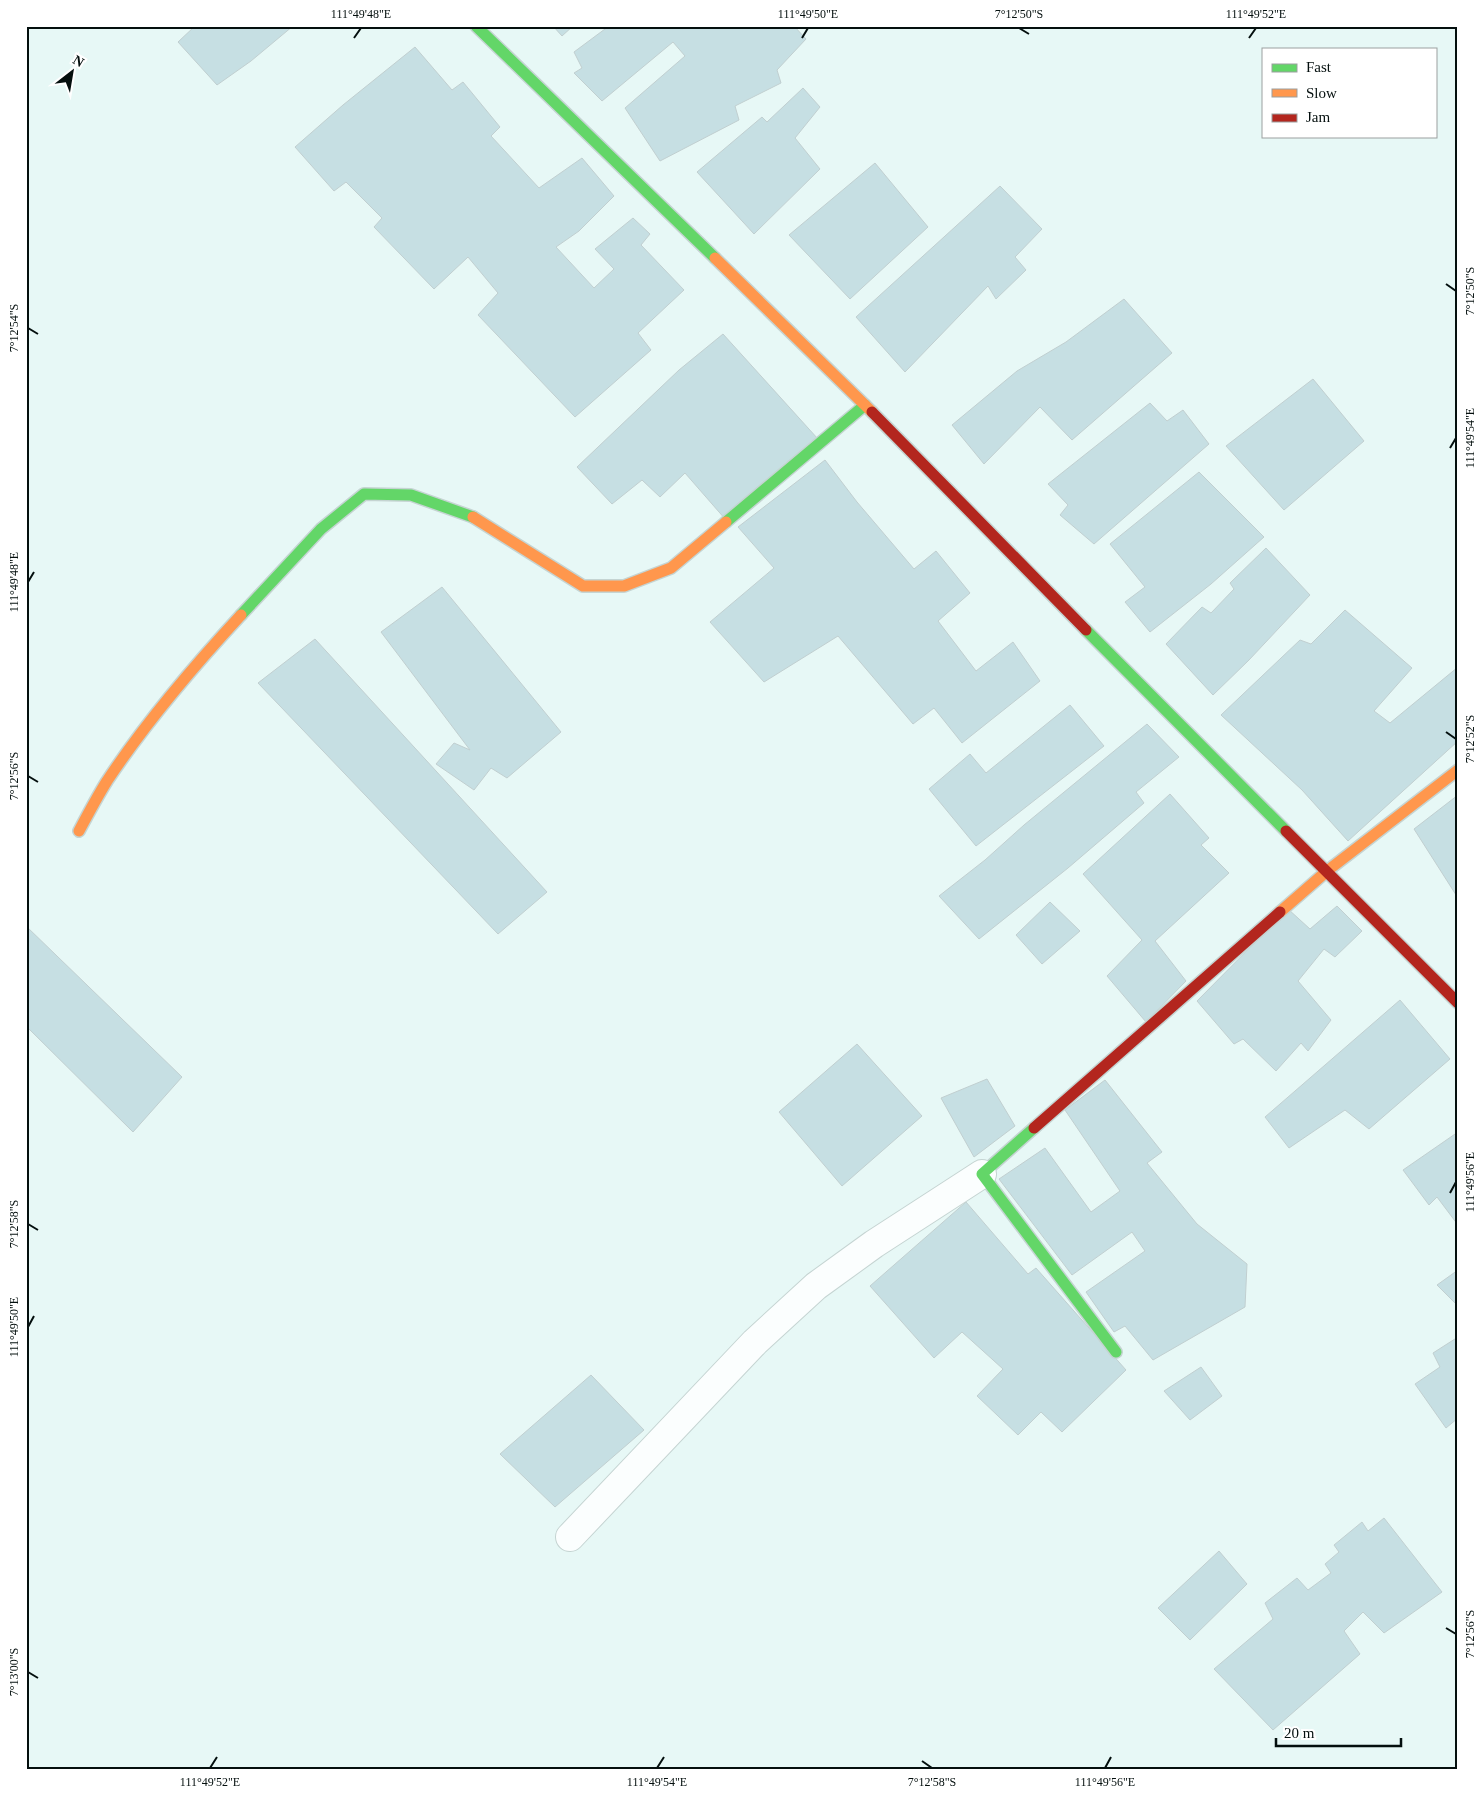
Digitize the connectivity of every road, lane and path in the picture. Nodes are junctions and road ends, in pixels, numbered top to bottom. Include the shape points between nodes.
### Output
1 (476, 26) edge
2 (865, 405) junction
3 (1458, 770) edge
4 (79, 831) dead end
5 (1327, 871) junction
6 (1458, 1003) edge
7 (982, 1174) junction
8 (1116, 1352) dead end
9 (570, 1538) dead end

1 - 2 street
2 - 4 street via 671,568 624,586 583,586 470,515 411,495 364,494 321,529 206,653 147,725 106,782
2 - 5 street
3 - 5 street
5 - 6 street
5 - 7 street
7 - 8 street
7 - 9 street via 816,1286 755,1342

